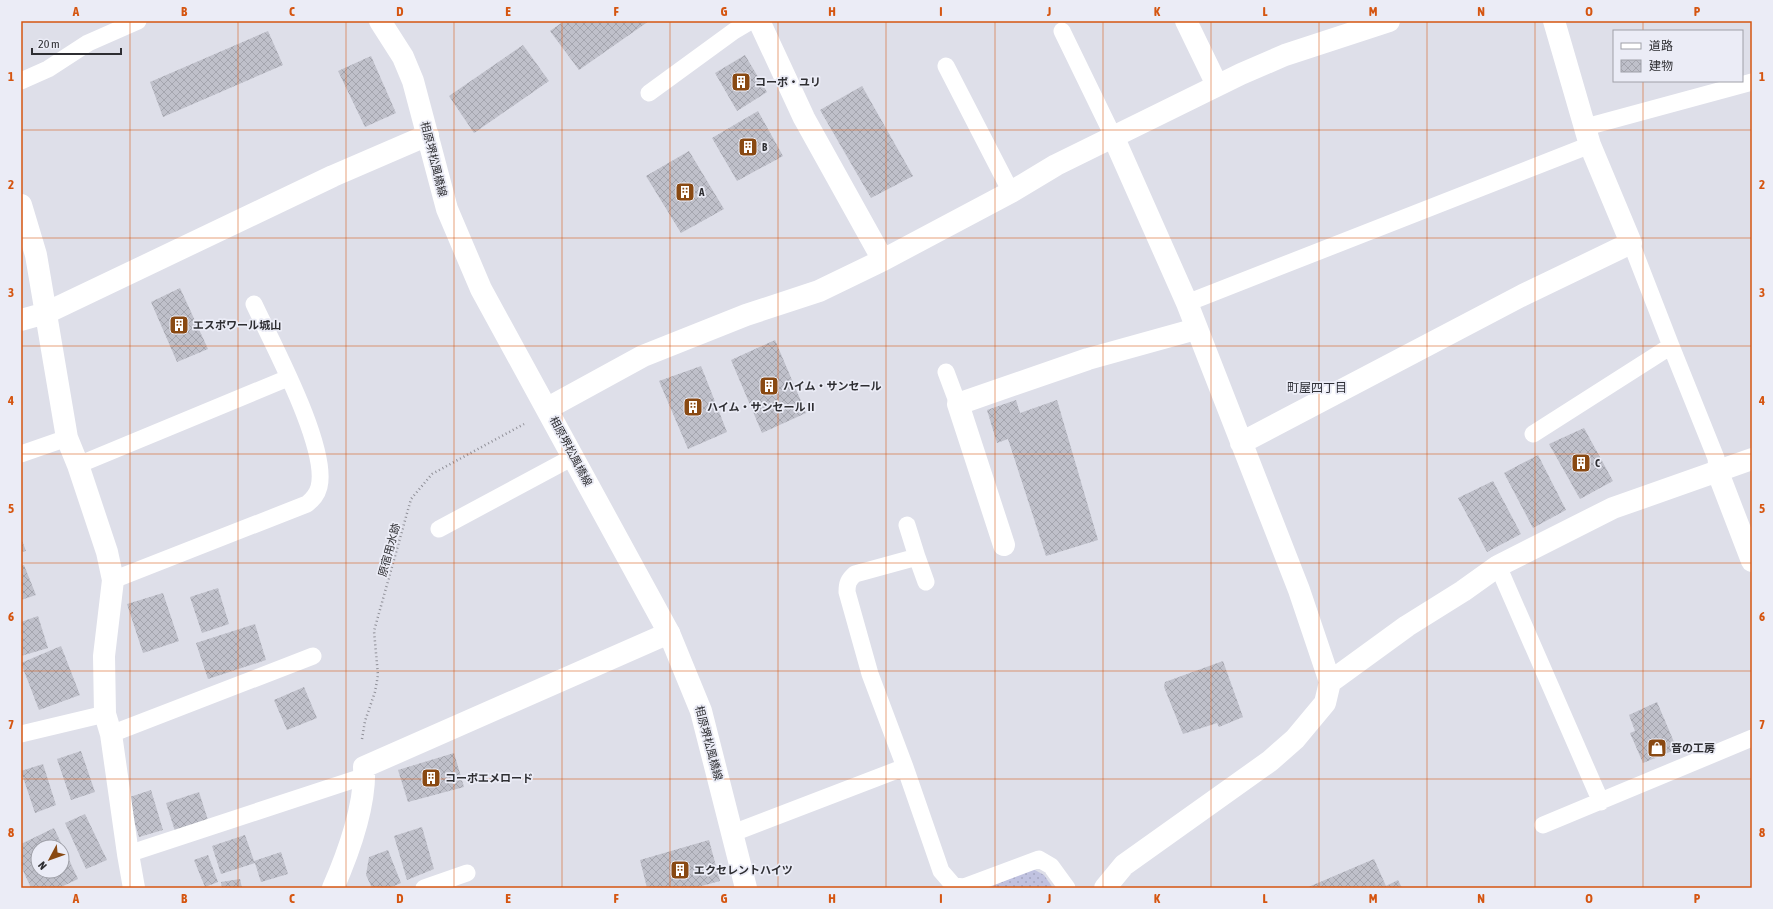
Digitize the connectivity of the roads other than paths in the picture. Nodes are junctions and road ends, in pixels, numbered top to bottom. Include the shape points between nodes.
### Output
1 (138, 21) edge
2 (380, 21) edge
3 (751, 21) edge
4 (758, 21) edge
5 (1186, 21) edge
6 (1554, 21) edge
7 (1381, 22) edge
8 (1062, 31) dead end
9 (946, 66) dead end
10 (21, 81) edge
11 (1752, 82) edge
12 (1217, 85) junction
13 (649, 93) dead end
14 (428, 135) junction
15 (1113, 136) junction
16 (1588, 136) junction
17 (1010, 192) junction
18 (21, 205) edge
19 (1631, 243) junction
20 (884, 260) junction
21 (1187, 303) junction
22 (254, 304) dead end
23 (46, 313) junction
24 (21, 320) edge
25 (1196, 330) junction
26 (1672, 346) junction
27 (946, 372) dead end
28 (288, 378) junction
29 (958, 404) junction
30 (548, 408) junction
31 (1533, 434) dead end
32 (67, 438) junction
33 (1241, 443) junction
34 (21, 454) edge
35 (573, 457) junction
36 (1752, 459) edge
37 (78, 464) junction
38 (1717, 470) junction
39 (907, 525) dead end
40 (439, 529) dead end
41 (1004, 545) dead end
42 (917, 557) junction
43 (1752, 561) edge
44 (1498, 566) junction
45 (113, 580) junction
46 (926, 582) dead end
47 (669, 633) junction
48 (313, 656) dead end
49 (1330, 682) junction
50 (108, 724) junction
51 (21, 732) edge
52 (1752, 738) edge
53 (905, 767) junction
54 (365, 772) junction
55 (1600, 802) junction
56 (1543, 825) dead end
57 (732, 833) junction
58 (128, 854) junction
59 (467, 873) dead end
60 (134, 888) edge
61 (333, 888) edge
62 (424, 888) edge
63 (746, 888) edge
64 (1067, 888) edge
65 (1105, 888) edge

1 - 10 lane via 88,43 48,69
2 - 14 street, 相原堺松風橋線 via 403,57 420,102
3 - 13 lane
4 - 20 street via 804,118
5 - 12 street
6 - 16 street
7 - 12 street via 1286,55
8 - 15 lane
9 - 17 lane
11 - 16 lane
12 - 15 street
14 - 23 street via 333,176
14 - 30 street, 相原堺松風橋線 via 447,209 464,252
15 - 17 street
15 - 21 street
16 - 19 street
16 - 21 lane
17 - 20 street
18 - 23 street via 36,255
19 - 26 lane
19 - 33 street via 1523,295
20 - 30 street via 819,291 746,315 643,356
21 - 25 street
22 - 28 lane
23 - 24 street
23 - 32 street
25 - 29 street via 1088,359
25 - 33 street
26 - 31 lane
26 - 38 lane via 1716,458
27 - 29 lane
28 - 37 lane
28 - 45 lane via 311,429 320,473 315,497 307,504
29 - 41 street
30 - 35 street, 相原堺松風橋線
32 - 34 lane
32 - 37 street
33 - 49 street via 1299,590
35 - 40 lane
35 - 47 street, 相原堺松風橋線
36 - 38 street
37 - 45 street via 108,552
38 - 43 street
38 - 44 street via 1613,508
39 - 42 lane
42 - 46 lane
42 - 53 lane via 855,574 847,585 870,674
44 - 49 street via 1407,626
44 - 55 lane
45 - 50 street via 104,656
47 - 54 street
47 - 57 street, 相原堺松風橋線 via 701,711
48 - 50 lane
49 - 65 street via 1325,703 1295,739 1270,761 1124,865
50 - 51 lane
50 - 58 street
52 - 55 lane
53 - 57 lane
53 - 64 lane via 941,871 954,886 964,887 1039,859 1051,866
54 - 58 lane
54 - 61 street via 355,828
55 - 56 lane
57 - 63 street, 相原堺松風橋線
58 - 60 street
59 - 62 lane

